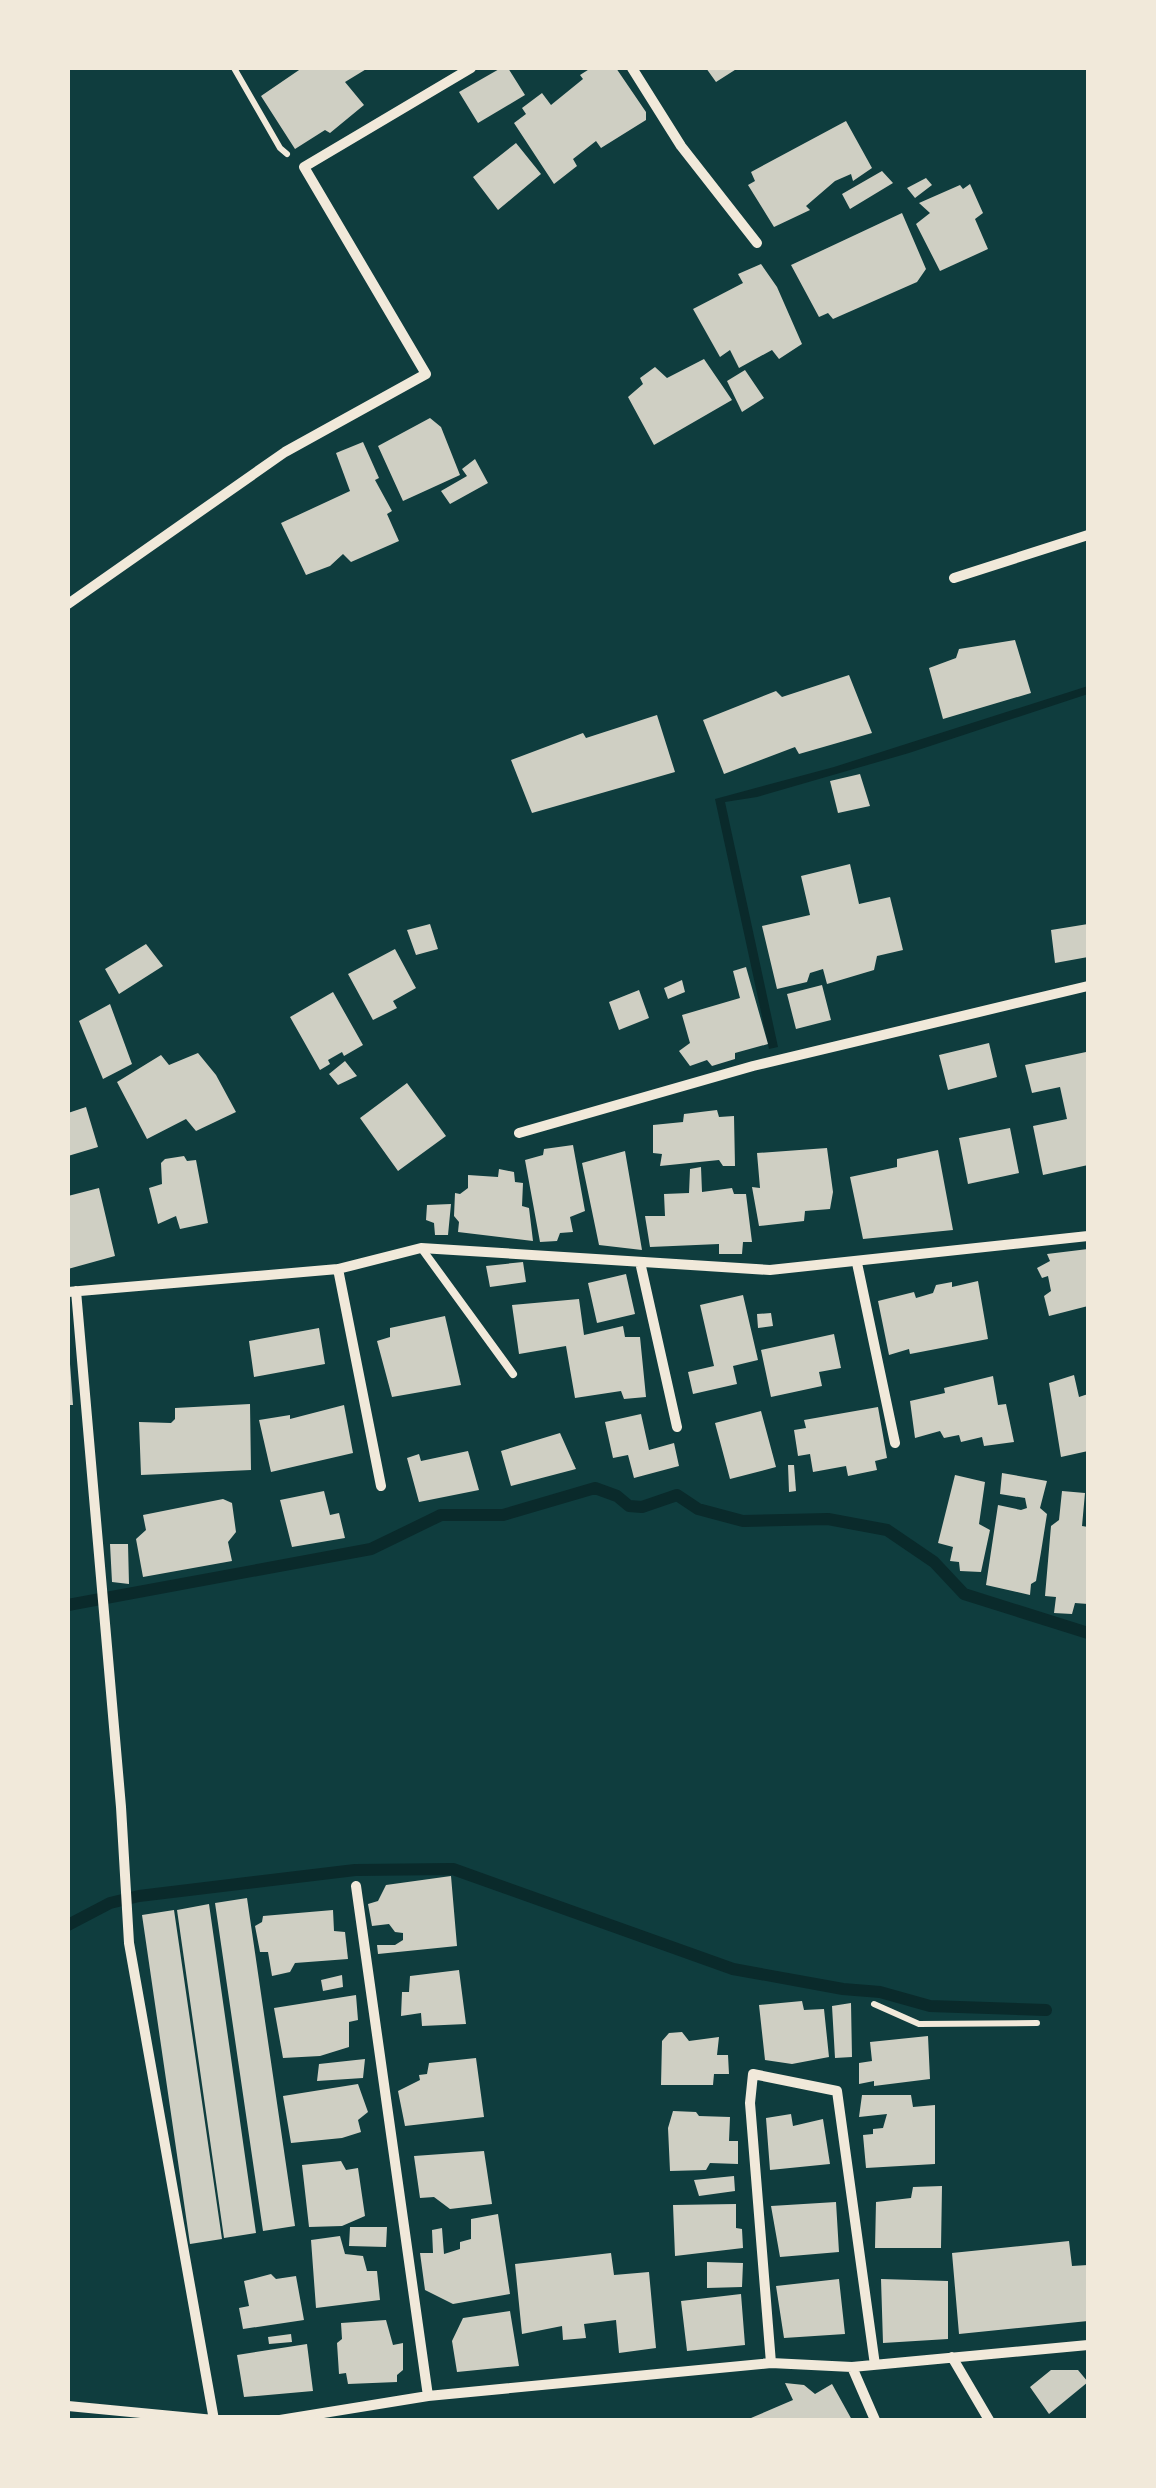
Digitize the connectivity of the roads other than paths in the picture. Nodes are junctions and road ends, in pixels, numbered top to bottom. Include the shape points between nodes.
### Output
1 (471, 68) edge
2 (632, 68) edge
3 (757, 244) dead end
4 (1088, 535) edge
5 (954, 578) dead end
6 (68, 604) edge
7 (1088, 986) edge
8 (519, 1133) dead end
9 (1088, 1236) edge
10 (421, 1248) junction
11 (640, 1262) junction
12 (857, 1263) junction
13 (338, 1269) junction
14 (72, 1291) edge
15 (513, 1374) dead end
16 (677, 1427) dead end
17 (896, 1442) dead end
18 (381, 1486) dead end
19 (356, 1886) dead end
20 (1088, 2345) edge
21 (952, 2358) junction
22 (771, 2364) junction
23 (875, 2365) junction
24 (852, 2367) junction
25 (428, 2396) junction
26 (68, 2406) edge
27 (214, 2420) edge
28 (875, 2420) edge
29 (988, 2420) edge

1 - 6 street via 304,167 426,374 284,452
2 - 3 street via 681,146
4 - 5 street
7 - 8 street via 753,1066
9 - 12 street
10 - 11 street
10 - 13 street
10 - 15 lane
11 - 12 street via 770,1270
11 - 16 street
12 - 17 street
13 - 14 street
13 - 18 street
14 - 27 street via 129,1943
19 - 25 street
20 - 21 street
21 - 23 street
21 - 29 street
22 - 23 street via 750,2103 754,2074 837,2091
22 - 24 street
22 - 25 street
23 - 24 street
24 - 28 street
25 - 27 street via 302,2418
26 - 27 street

